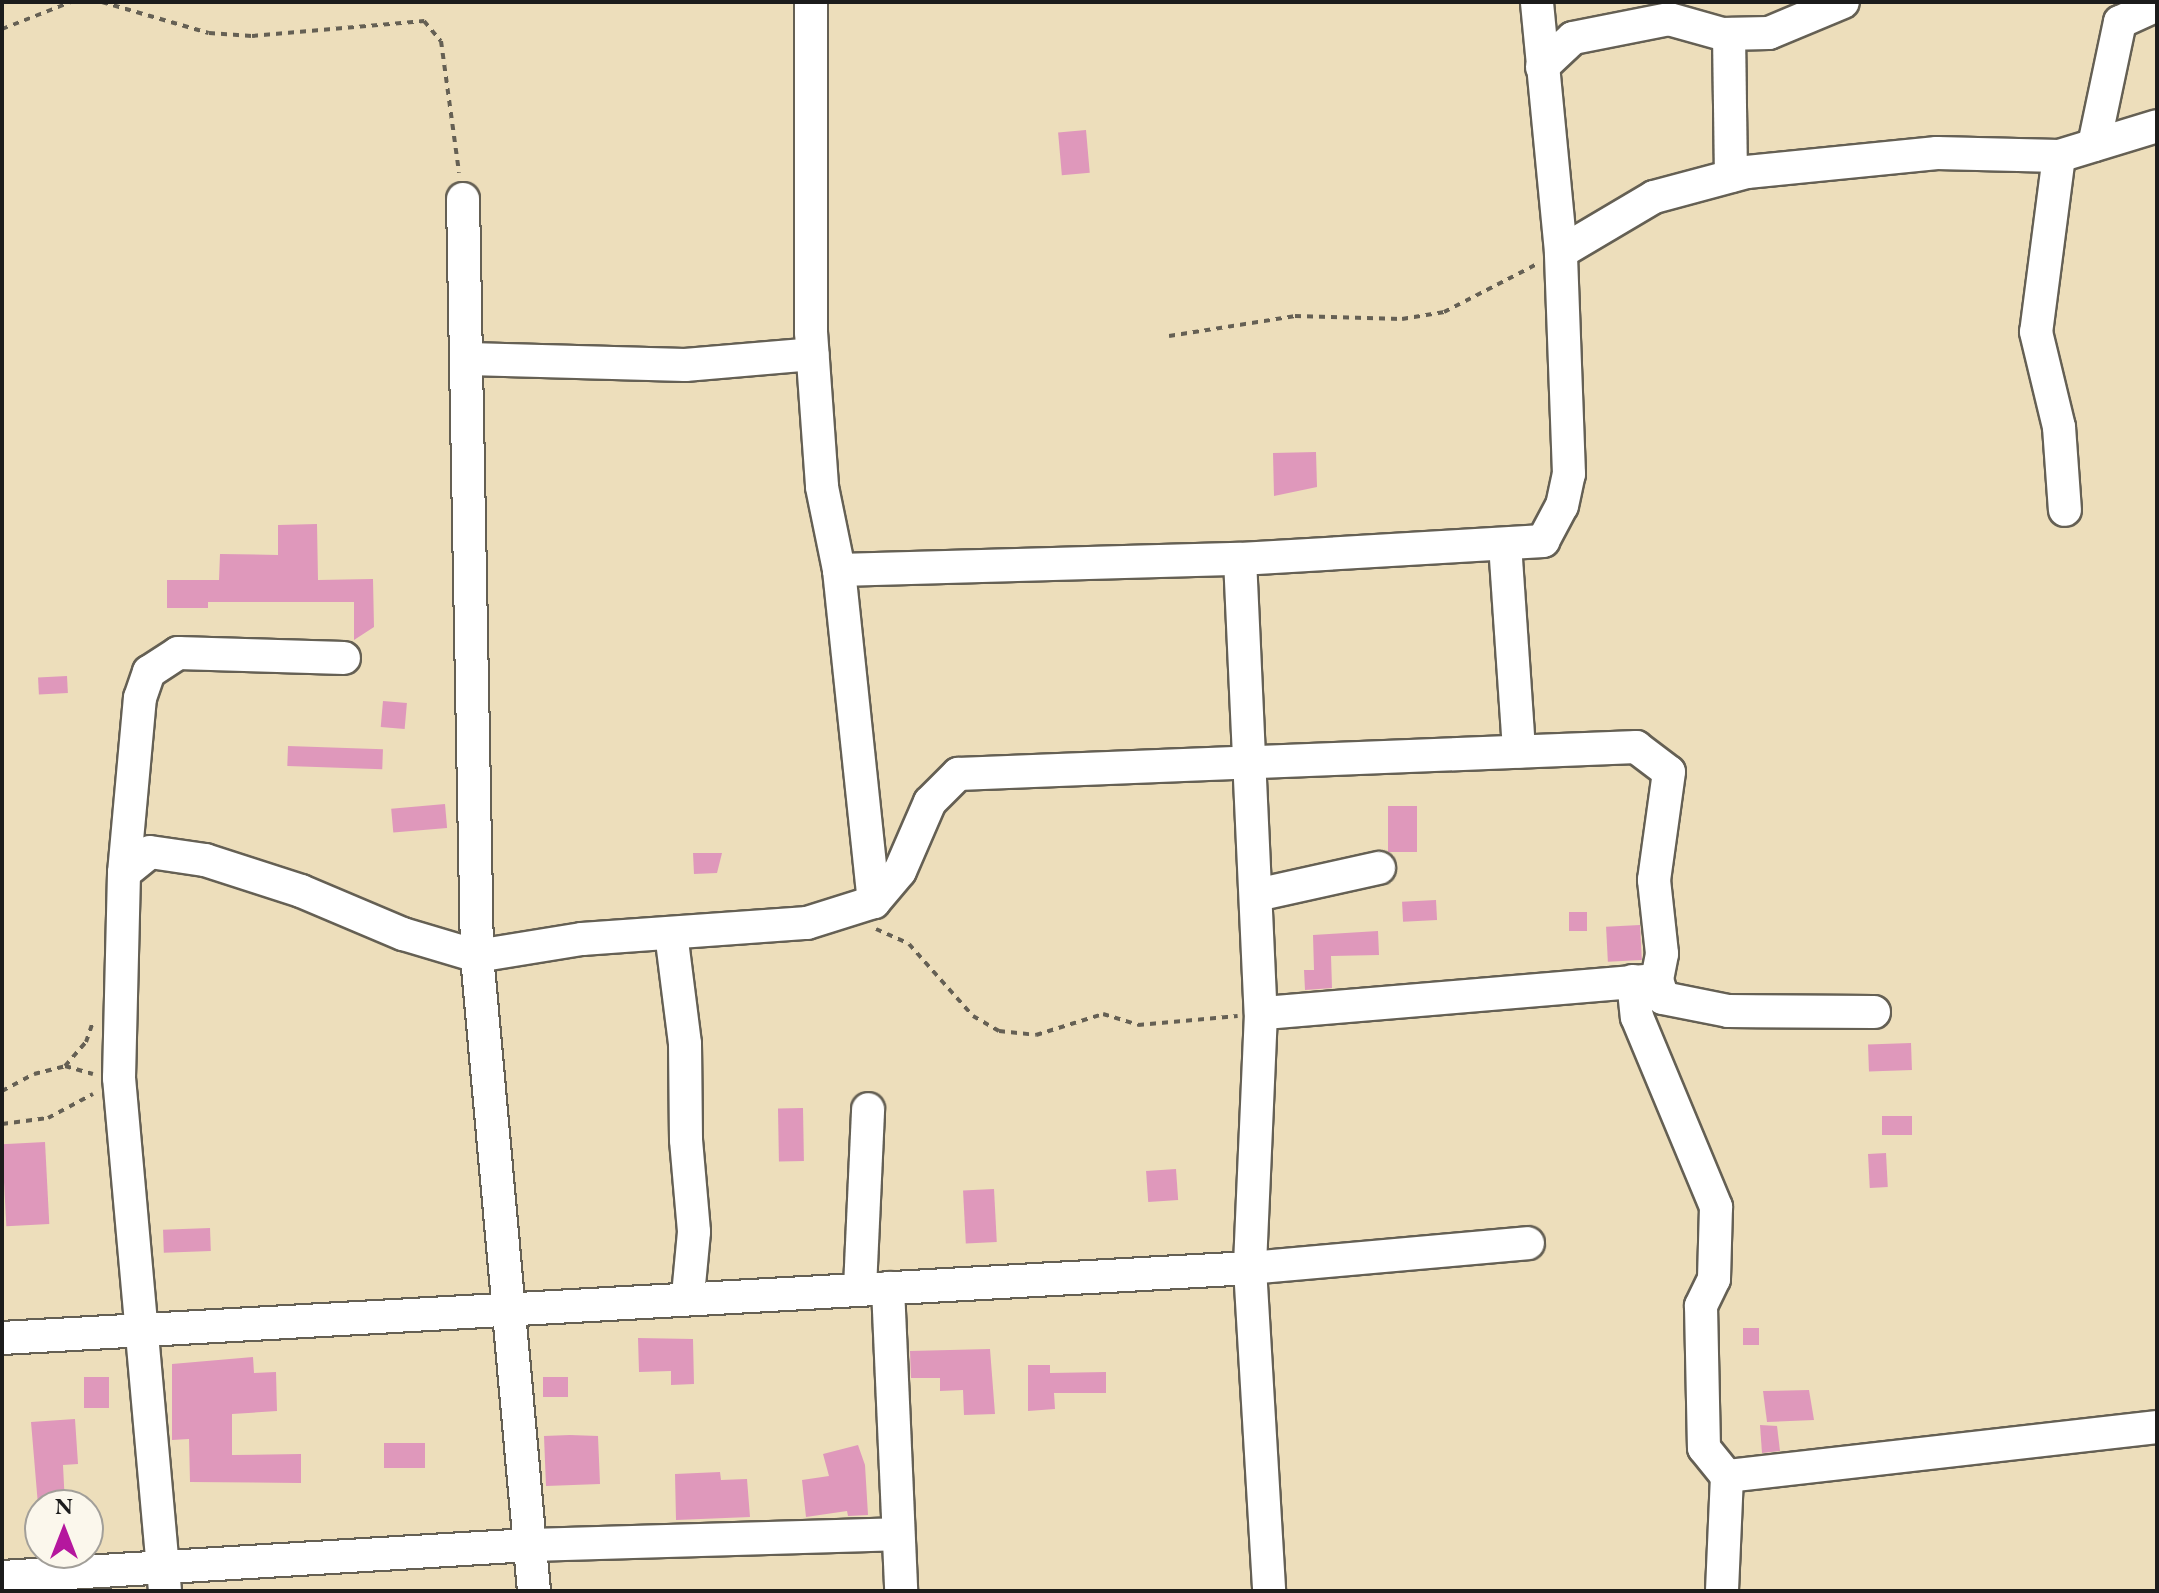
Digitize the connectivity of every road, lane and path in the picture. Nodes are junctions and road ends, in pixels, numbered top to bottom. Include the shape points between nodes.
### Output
1 (71, 2) edge
2 (102, 2) edge
3 (811, 2) edge
4 (1537, 2) edge
5 (1843, 2) edge
6 (2157, 5) edge
7 (2, 29) edge
8 (1729, 34) junction
9 (1542, 67) junction
10 (2157, 126) edge
11 (2094, 145) junction
12 (2059, 156) junction
13 (1731, 176) junction
14 (463, 199) joint
15 (1561, 252) junction
16 (1169, 336) dead end
17 (813, 354) junction
18 (469, 359) junction
19 (2065, 510) dead end
20 (1505, 544) junction
21 (1240, 559) junction
22 (839, 570) junction
23 (344, 658) dead end
24 (1519, 752) junction
25 (1252, 764) junction
26 (1379, 868) dead end
27 (124, 873) junction
28 (1257, 895) junction
29 (874, 902) junction
30 (842, 912) junction
31 (671, 933) junction
32 (477, 956) junction
33 (1645, 981) junction
34 (121, 991) junction
35 (1874, 1012) dead end
36 (1261, 1013) junction
37 (65, 1066) junction
38 (112, 1083) junction
39 (2, 1091) edge
40 (868, 1109) dead end
41 (2, 1124) edge
42 (1528, 1243) dead end
43 (1250, 1268) junction
44 (874, 1288) junction
45 (688, 1296) junction
46 (509, 1307) junction
47 (145, 1331) junction
48 (2, 1338) edge
49 (2157, 1427) edge
50 (1727, 1476) junction
51 (897, 1534) junction
52 (530, 1545) junction
53 (2, 1577) edge
54 (165, 1578) edge
55 (534, 1591) edge
56 (901, 1591) edge
57 (1269, 1591) edge
58 (1722, 1591) edge

1 - 7 path
2 - 14 path via 209,33 252,36 424,21 441,41
3 - 17 street
4 - 9 street
5 - 8 street via 1769,33
6 - 11 street via 2120,22
8 - 9 street via 1669,19 1573,38
8 - 13 street
9 - 15 street
10 - 11 street
11 - 12 street
12 - 13 street via 1937,153
12 - 19 street via 2036,332 2059,427
13 - 15 street via 1654,197
14 - 18 street
15 - 16 path via 1444,312 1402,319 1281,317 1238,321 1207,334
15 - 20 street via 1569,474 1562,506 1543,541
17 - 18 street via 685,365
17 - 22 street via 822,487
18 - 32 street
20 - 21 street via 1362,548
20 - 24 street
21 - 22 street
21 - 25 street
22 - 29 street
23 - 27 street via 178,653 149,672 140,698
24 - 25 street
24 - 33 street via 1636,747 1669,772 1654,880 1662,954
25 - 28 street
25 - 29 street via 958,774 930,802 900,871
26 - 28 street
27 - 32 street via 150,852 205,860
27 - 34 street
28 - 36 street
29 - 30 street
30 - 31 street via 807,923
30 - 36 path via 909,944 973,1016 999,1031 1036,1035 1103,1014 1138,1025
31 - 32 street via 582,939
31 - 45 street via 685,1044 694,1232
32 - 46 street
33 - 35 street via 1663,998 1728,1011
33 - 36 street
33 - 50 street via 1637,1017 1716,1207 1714,1279 1701,1306 1704,1448
34 - 37 path via 96,1015 86,1042
34 - 38 street
36 - 43 street
37 - 38 path
37 - 39 path
38 - 41 path via 48,1118
38 - 47 street
40 - 44 street
42 - 43 street
43 - 44 street
43 - 57 street
44 - 45 street
44 - 51 street
45 - 46 street
46 - 47 street
46 - 52 street
47 - 48 street
47 - 54 street
49 - 50 street
50 - 58 street
51 - 52 street
51 - 56 street
52 - 54 street
52 - 55 street
53 - 54 street

